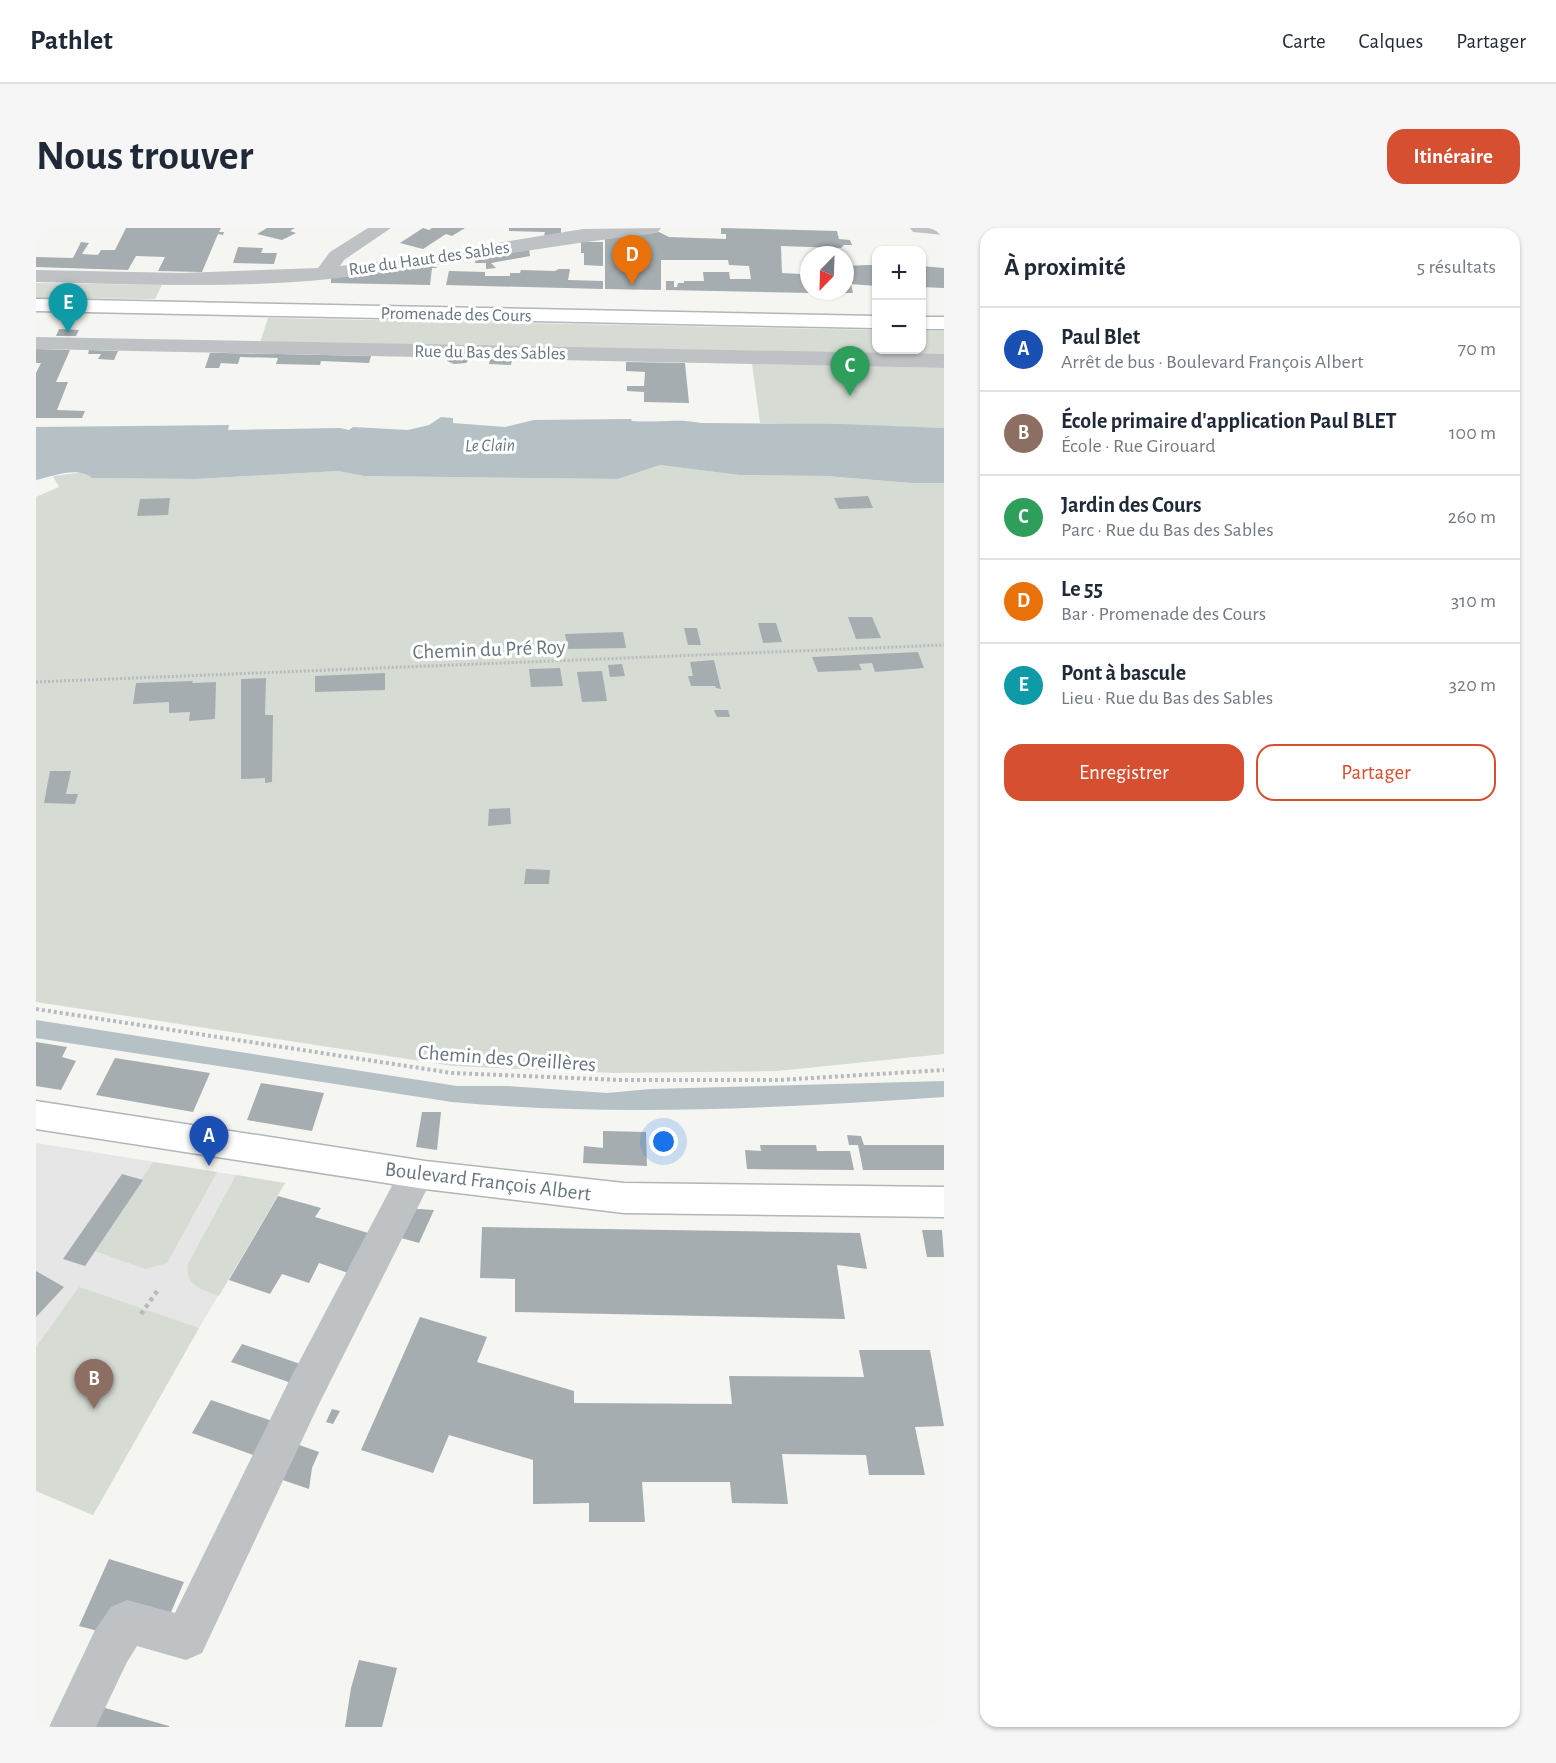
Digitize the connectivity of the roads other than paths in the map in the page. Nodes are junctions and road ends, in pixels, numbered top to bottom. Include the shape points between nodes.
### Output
1 (381, 228) edge
2 (651, 228) edge
3 (920, 228) edge
4 (944, 229) edge
5 (324, 273) junction
6 (36, 276) edge
7 (198, 279) junction
8 (36, 305) edge
9 (189, 308) junction
10 (872, 322) edge
11 (926, 323) edge
12 (944, 324) edge
13 (36, 343) edge
14 (944, 362) edge
15 (36, 1115) edge
16 (417, 1173) junction
17 (944, 1202) edge
18 (72, 1727) edge

1 - 5 street via 337,256
2 - 5 street, Rue du Haut des Sables
3 - 4 street
5 - 7 street, Rue du Haut des Sables
6 - 7 street
7 - 9 street
8 - 9 street, Promenade des Cours
9 - 10 street, Promenade des Cours
11 - 12 street
13 - 14 street, Rue du Bas des Sables
15 - 16 street, Boulevard François Albert
16 - 17 street, Boulevard François Albert via 624,1198
16 - 18 street via 302,1396 186,1638 127,1622 111,1646

